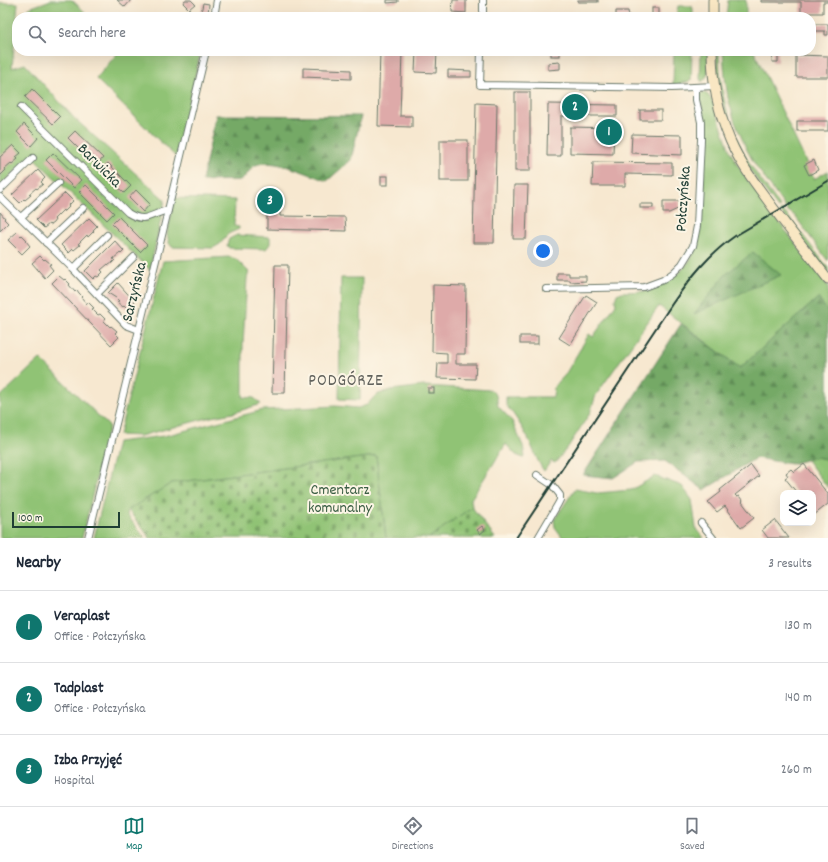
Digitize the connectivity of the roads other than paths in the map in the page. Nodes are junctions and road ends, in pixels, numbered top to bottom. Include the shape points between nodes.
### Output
1 (217, 0) edge
2 (483, 0) edge
3 (713, 0) edge
4 (215, 12) edge
5 (483, 12) edge
6 (713, 12) edge
7 (205, 56) edge
8 (481, 56) edge
9 (712, 56) edge
10 (715, 86) junction
11 (696, 87) junction
12 (21, 107) dead end
13 (33, 158) dead end
14 (58, 183) dead end
15 (0, 190) edge
16 (0, 197) edge
17 (83, 208) dead end
18 (168, 210) junction
19 (21, 218) junction
20 (107, 234) dead end
21 (46, 243) junction
22 (134, 257) dead end
23 (73, 269) junction
24 (828, 279) edge
25 (546, 289) dead end
26 (97, 294) junction
27 (139, 330) junction
28 (537, 475) dead end
29 (701, 523) dead end
30 (88, 538) edge
31 (538, 538) edge
32 (713, 538) edge

1 - 4 street
2 - 5 street
3 - 6 main road
7 - 18 street, Sarzyńska
8 - 11 street via 480,85
9 - 10 main road
10 - 11 street
10 - 24 main road via 725,129 735,151 756,185
11 - 25 street, Połczyńska via 702,140 697,226 692,246 682,264 663,280 644,287
12 - 18 street, Barwicka via 128,213 145,219 157,212
13 - 15 street
14 - 19 street
16 - 19 street
17 - 21 street
18 - 27 street, Sarzyńska
19 - 21 street
20 - 23 street
21 - 23 street
22 - 26 street
23 - 26 street
26 - 27 street via 126,325
27 - 30 street, Sarzyńska
28 - 31 street via 560,493 560,500
29 - 32 street

